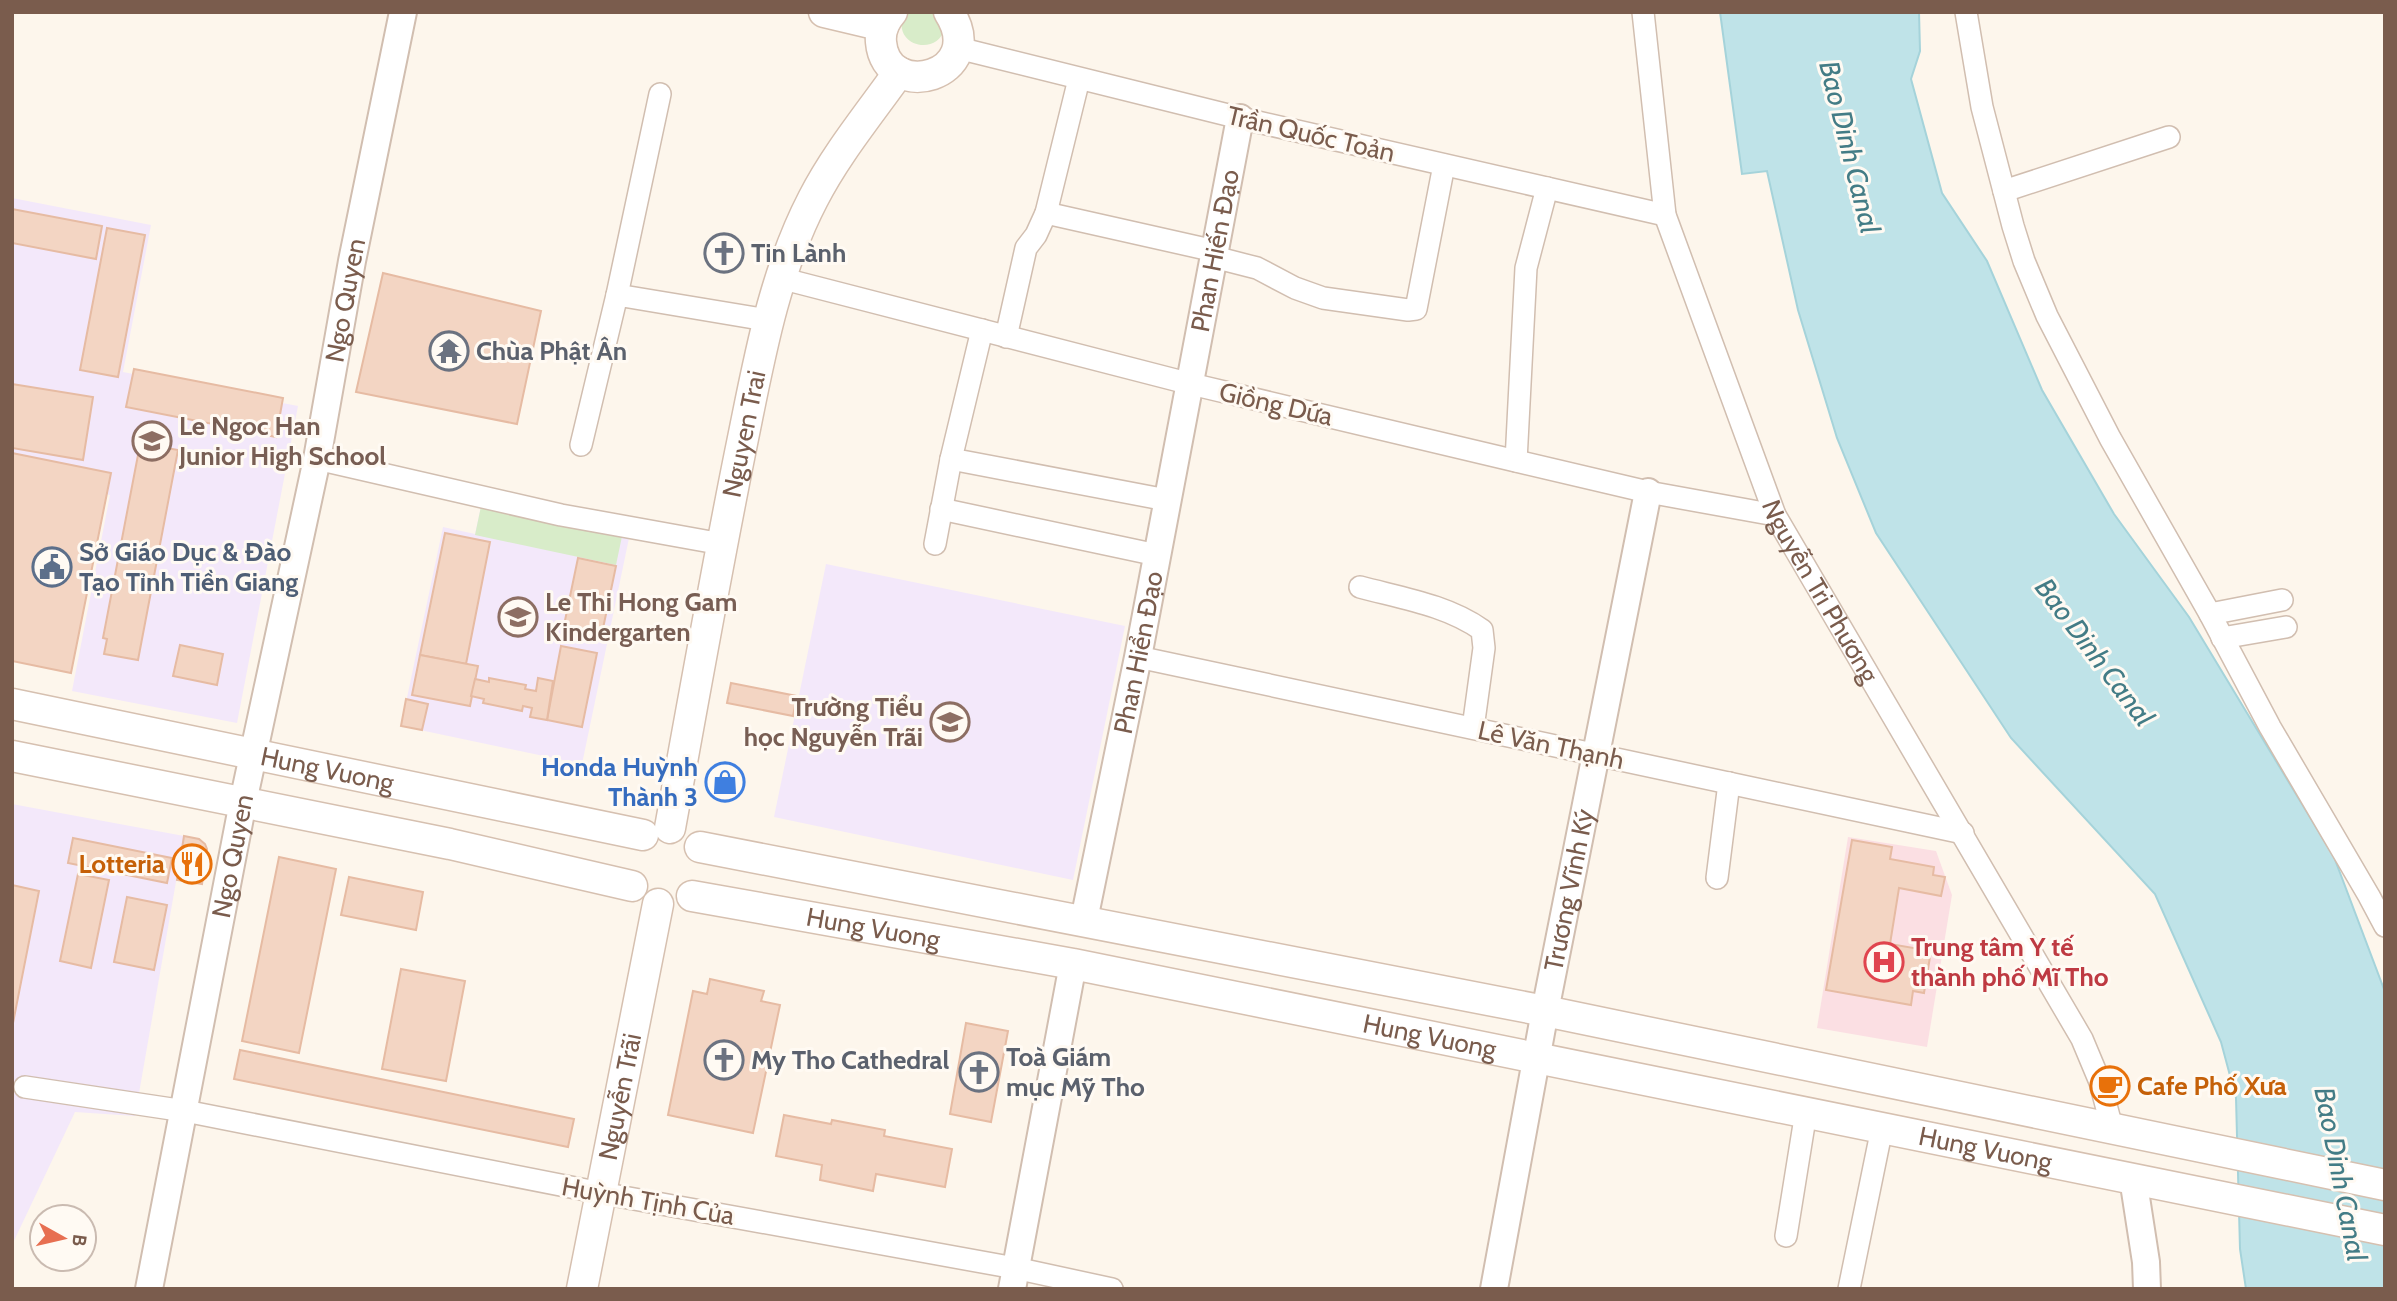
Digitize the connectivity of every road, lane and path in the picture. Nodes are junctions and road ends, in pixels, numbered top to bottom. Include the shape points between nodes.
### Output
1 (402, 12) edge
2 (824, 12) edge
3 (949, 12) edge
4 (1643, 12) edge
5 (1966, 12) edge
6 (887, 19) edge
7 (958, 48) junction
8 (900, 72) junction
9 (1079, 79) junction
10 (660, 94) dead end
11 (1240, 118) junction
12 (2169, 137) dead end
13 (1444, 164) junction
14 (1547, 188) junction
15 (2004, 191) junction
16 (1046, 212) junction
17 (1665, 215) junction
18 (1215, 254) junction
19 (780, 278) junction
20 (617, 295) junction
21 (767, 320) junction
22 (982, 330) junction
23 (1006, 337) junction
24 (1191, 384) junction
25 (582, 446) dead end
26 (317, 459) junction
27 (951, 459) junction
28 (1516, 461) junction
29 (1647, 492) junction
30 (1167, 500) junction
31 (941, 509) junction
32 (1775, 515) junction
33 (722, 544) junction
34 (935, 544) dead end
35 (1157, 555) junction
36 (1360, 587) dead end
37 (2282, 600) dead end
38 (2210, 614) junction
39 (2286, 627) dead end
40 (2222, 638) junction
41 (1138, 657) junction
42 (12, 704) edge
43 (1473, 728) junction
44 (254, 753) junction
45 (1596, 755) junction
46 (12, 756) edge
47 (1729, 783) junction
48 (243, 802) junction
49 (657, 831) junction
50 (1963, 833) junction
51 (700, 847) junction
52 (1717, 878) dead end
53 (632, 886) junction
54 (692, 895) junction
55 (658, 904) junction
56 (1084, 920) junction
57 (2385, 926) edge
58 (1073, 964) junction
59 (1545, 1011) junction
60 (1536, 1057) junction
61 (25, 1087) dead end
62 (185, 1111) junction
63 (1806, 1112) junction
64 (1882, 1128) junction
65 (2112, 1128) junction
66 (2133, 1178) junction
67 (2385, 1185) edge
68 (601, 1193) junction
69 (2385, 1230) edge
70 (1786, 1236) dead end
71 (1014, 1278) edge
72 (149, 1289) edge
73 (582, 1289) edge
74 (1112, 1289) edge
75 (1494, 1289) edge
76 (1849, 1289) edge
77 (2147, 1289) edge

1 - 26 street, Ngo Quyen
2 - 6 main road
3 - 7 main road via 956,23
4 - 17 street, Nguyễn Tri Phương
5 - 15 street via 1982,107
6 - 8 main road via 881,47
7 - 8 main road via 945,69 934,75 911,77
7 - 9 street, Trần Quốc Toản
8 - 19 main road, Nguyen Trai via 829,171
9 - 11 street, Trần Quốc Toản
9 - 16 street
10 - 20 street
11 - 13 street, Trần Quốc Toản
11 - 18 street, Phan Hiến Đạo
12 - 15 street
13 - 14 street, Trần Quốc Toản
13 - 18 street via 1416,309 1323,298
14 - 17 street, Trần Quốc Toản
14 - 28 street via 1526,268
15 - 38 street via 2024,261 2048,316 2109,438
16 - 18 street
16 - 23 street via 1026,248
17 - 32 street, Nguyễn Tri Phương
18 - 24 street, Phan Hiến Đạo
19 - 21 main road, Nguyen Trai
19 - 22 street, Giồng Dứa
20 - 21 street
20 - 25 street
21 - 33 main road, Nguyen Trai
22 - 23 street, Giồng Dứa
22 - 27 street
23 - 24 street, Giồng Dứa
24 - 28 street, Giồng Dứa
24 - 30 street, Phan Hiển Đạo
26 - 33 street via 561,515
26 - 44 street, Ngo Quyen
27 - 30 street
27 - 31 street
28 - 29 street, Giồng Dứa
29 - 32 street, Giồng Dứa
29 - 45 street, Trương Vĩnh Ký
30 - 35 street, Phan Hiển Đạo
31 - 34 street
31 - 35 street
32 - 50 street, Nguyễn Tri Phương
33 - 49 main road, Nguyen Trai
35 - 41 street, Phan Hiển Đạo
36 - 43 street via 1439,608 1482,630 1484,648
37 - 38 street
38 - 40 street
39 - 40 street
40 - 57 street
41 - 43 street, Lê Văn Thạnh
41 - 56 street, Phan Hiển Đạo
42 - 44 main road, Hung Vuong
43 - 45 street, Lê Văn Thạnh
44 - 48 street, Ngo Quyen
44 - 49 main road, Hung Vuong
45 - 47 street, Lê Văn Thạnh
45 - 59 street, Trương Vĩnh Ký
46 - 48 main road, Hung Vuong
47 - 50 street, Lê Văn Thạnh
47 - 52 street
48 - 53 main road, Hung Vuong
48 - 62 street, Ngo Quyen
49 - 51 main road via 682,831
49 - 53 main road, Nguyen Trai via 633,844 628,858
50 - 65 street, Nguyễn Tri Phương via 2082,1039
51 - 54 main road via 705,872
51 - 56 main road, Hung Vuong
53 - 55 main road
54 - 55 main road via 670,905
54 - 58 main road, Hung Vuong
55 - 68 main road, Nguyễn Trãi
56 - 59 main road, Hung Vuong
58 - 60 main road, Hung Vuong
58 - 71 street
59 - 60 street, Trương Vĩnh Ký
59 - 65 main road, Hung Vuong
60 - 63 main road, Hung Vuong
60 - 75 street, Trương Vĩnh Ký
61 - 62 street, Huỳnh Tịnh Của
62 - 68 street, Huỳnh Tịnh Của
62 - 72 street, Ngo Quyen
63 - 64 main road, Hung Vuong
63 - 70 street
64 - 66 main road, Hung Vuong
64 - 76 street
65 - 67 main road, Hung Vuong
66 - 69 main road, Hung Vuong
66 - 77 street
68 - 71 street, Huỳnh Tịnh Của
68 - 73 main road, Nguyễn Trãi
71 - 74 street, Huỳnh Tịnh Của

